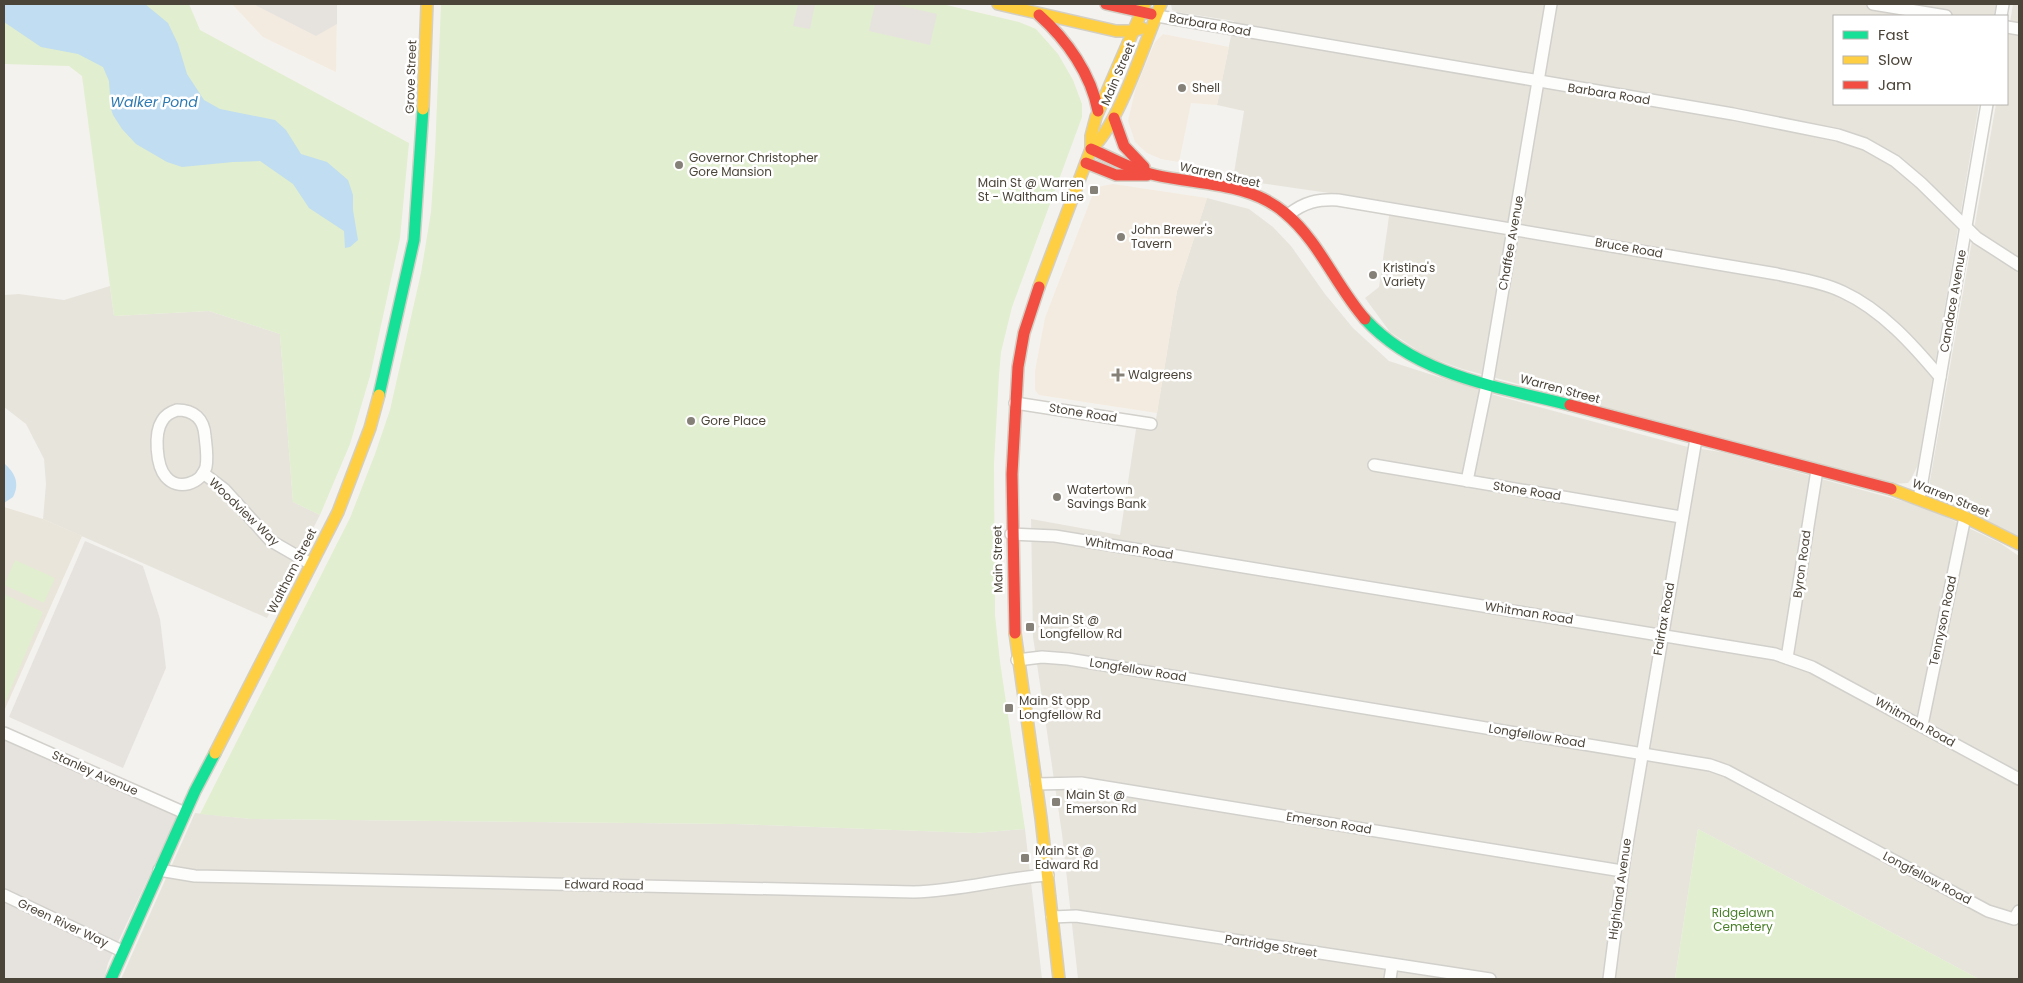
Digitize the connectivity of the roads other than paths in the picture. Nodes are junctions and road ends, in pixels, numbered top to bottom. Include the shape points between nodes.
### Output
1 (427, 4) edge
2 (998, 4) edge
3 (1106, 4) edge
4 (1161, 4) edge
5 (1551, 4) edge
6 (1873, 4) edge
7 (1143, 8) edge
8 (1036, 13) junction
9 (1940, 15) edge
10 (1157, 16) junction
11 (1133, 31) junction
12 (1538, 82) junction
13 (1987, 105) edge
14 (1098, 111) junction
15 (1114, 118) junction
16 (1092, 149) junction
17 (422, 150) joint
18 (1086, 163) junction
19 (1152, 175) junction
20 (1288, 215) junction
21 (1966, 228) junction
22 (1513, 229) junction
23 (2019, 265) edge
24 (1940, 377) junction
25 (1487, 384) junction
26 (1015, 403) junction
27 (1151, 424) dead end
28 (1696, 439) junction
29 (1374, 465) dead end
30 (1817, 470) junction
31 (203, 473) junction
32 (1467, 481) junction
33 (1919, 499) junction
34 (1681, 517) junction
35 (1965, 517) junction
36 (1011, 534) junction
37 (2019, 544) edge
38 (311, 564) junction
39 (1661, 635) junction
40 (1787, 658) junction
41 (1018, 660) junction
42 (1922, 725) junction
43 (4, 733) edge
44 (1642, 753) junction
45 (2019, 779) edge
46 (1036, 784) junction
47 (1634, 800) joint
48 (185, 813) junction
49 (159, 870) junction
50 (1622, 871) junction
51 (1048, 875) junction
52 (4, 895) edge
53 (2019, 911) edge
54 (1052, 917) junction
55 (122, 950) junction
56 (1392, 966) junction
57 (111, 979) edge
58 (1059, 979) edge
59 (1390, 979) edge
60 (1490, 979) edge
61 (1609, 979) edge

1 - 17 main road, Grove Street
2 - 8 main road
3 - 7 main road
4 - 10 main road, Main Street
5 - 12 street, Chaffee Avenue
6 - 9 street
7 - 10 main road
7 - 11 main road, Main Street
8 - 11 main road via 1108,30
8 - 14 main road via 1055,30 1067,48 1094,92
10 - 11 main road via 1146,26
10 - 12 street, Barbara Road
10 - 15 main road, Main Street
11 - 14 main road, Main Street
12 - 21 street, Barbara Road via 1733,114 1847,137 1874,148 1901,165
12 - 22 street, Chaffee Avenue
13 - 21 street, Candace Avenue
14 - 16 main road, Main Street via 1092,130
15 - 16 main road, Main Street
15 - 19 main road via 1124,147
16 - 18 main road, Main Street
16 - 19 main road, Warren Street
17 - 38 main road, Waltham Street via 414,240 377,406 346,493
18 - 19 main road, Warren Street via 1116,175
18 - 26 main road, Main Street via 1030,312 1019,356
19 - 20 main road, Warren Street via 1255,195
20 - 22 street, Bruce Road via 1305,203 1327,199
20 - 25 main road, Warren Street via 1349,300 1386,340 1411,358
21 - 23 street, Barbara Road
21 - 24 street, Candace Avenue
22 - 24 street, Bruce Road via 1818,283 1864,304 1918,352
22 - 25 street, Chaffee Avenue
24 - 33 street, Candace Avenue
25 - 28 main road, Warren Street
25 - 32 street, Chaffee Avenue
26 - 27 street, Stone Road
26 - 36 main road, Main Street
28 - 30 main road, Warren Street
28 - 34 street, Fairfax Road
29 - 32 street, Stone Road
30 - 33 main road, Warren Street
30 - 40 street, Byron Road
31 - 31 street via 206,460 202,422 185,410 171,413 158,428 161,469 171,482 183,485 194,482
31 - 38 street, Woodview Way via 218,484 271,541
32 - 34 street, Stone Road
33 - 35 main road, Warren Street
34 - 39 street, Fairfax Road
35 - 37 main road, Warren Street
35 - 42 street, Tennyson Road
36 - 39 street, Whitman Road via 1055,536
36 - 41 main road, Main Street
38 - 48 main road, Waltham Street
39 - 40 street, Whitman Road
39 - 44 street, Fairfax Road
40 - 42 street, Whitman Road
41 - 44 street, Longfellow Road via 1068,658
41 - 46 main road, Main Street
42 - 45 street, Whitman Road
43 - 48 street, Stanley Avenue
44 - 47 street, Fairfax Road
44 - 53 street, Longfellow Road via 1721,768 1988,911 2014,919
46 - 50 street, Emerson Road via 1081,783
46 - 51 main road, Main Street
47 - 50 street, Highland Avenue
48 - 49 main road, Waltham Street
49 - 51 street, Edward Road via 195,876 914,892
49 - 55 main road, Waltham Street
50 - 61 street, Highland Avenue
51 - 54 main road, Main Street
52 - 55 street, Green River Way
54 - 56 street, Partridge Street via 1076,916
54 - 58 main road, Main Street
55 - 57 main road, Waltham Street
56 - 59 street
56 - 60 street, Partridge Street

